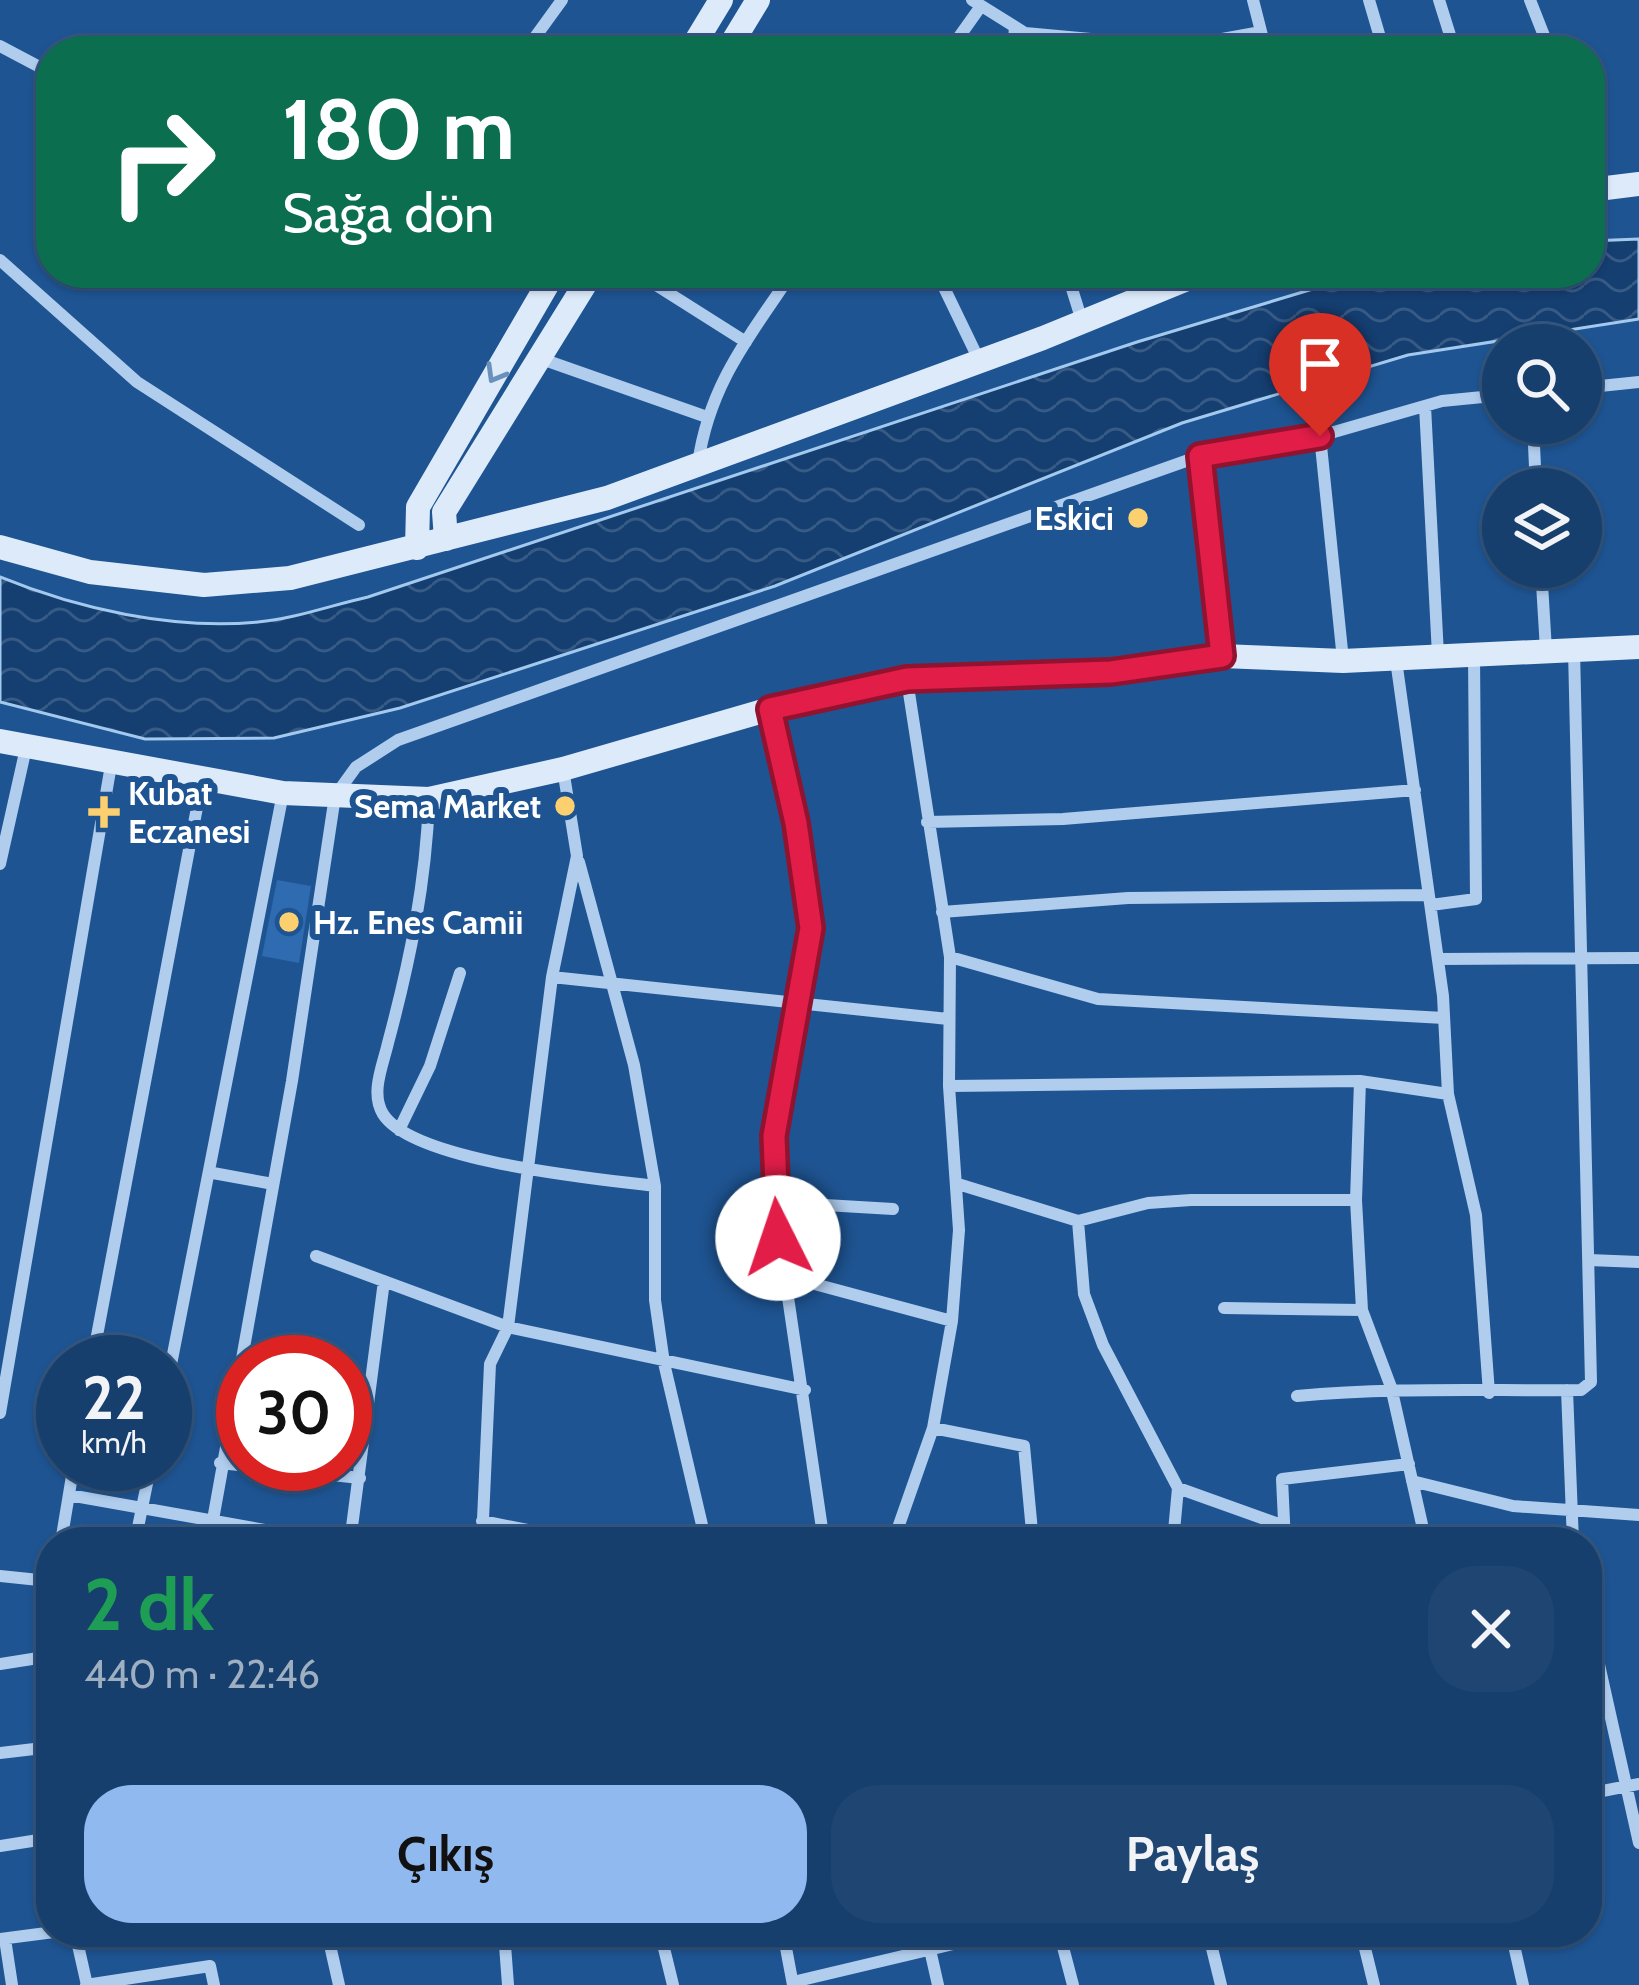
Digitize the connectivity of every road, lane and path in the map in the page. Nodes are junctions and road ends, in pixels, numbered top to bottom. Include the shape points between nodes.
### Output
1 (562, 0) edge
2 (721, 0) edge
3 (758, 0) edge
4 (1253, 0) edge
5 (1369, 0) edge
6 (1439, 0) edge
7 (1529, 0) edge
8 (976, 3) edge
9 (1015, 27) junction
10 (1262, 32) junction
11 (536, 36) edge
12 (699, 36) edge
13 (736, 36) edge
14 (957, 36) edge
15 (1014, 36) edge
16 (1052, 36) edge
17 (1240, 36) edge
18 (1263, 36) edge
19 (1380, 36) edge
20 (1450, 36) edge
21 (1544, 36) edge
22 (0, 46) edge
23 (36, 65) edge
24 (1639, 184) edge
25 (1605, 189) edge
26 (0, 260) edge
27 (545, 288) edge
28 (583, 288) edge
29 (661, 288) edge
30 (782, 288) edge
31 (944, 288) edge
32 (1072, 288) edge
33 (1164, 288) edge
34 (1082, 322) junction
35 (746, 342) junction
36 (539, 358) junction
37 (980, 362) junction
38 (1639, 382) edge
39 (1602, 386) edge
40 (1482, 398) edge
41 (1425, 406) junction
42 (704, 416) junction
43 (1320, 436) junction
44 (1200, 456) junction
45 (698, 465) junction
46 (358, 525) dead end
47 (446, 539) junction
48 (0, 547) edge
49 (417, 548) junction
50 (1542, 588) edge
51 (1639, 647) edge
52 (1574, 650) junction
53 (1546, 652) junction
54 (1474, 655) junction
55 (1222, 656) junction
56 (1438, 657) junction
57 (1396, 658) junction
58 (1343, 661) junction
59 (907, 679) junction
60 (770, 709) junction
61 (0, 741) edge
62 (26, 748) junction
63 (112, 765) junction
64 (562, 770) junction
65 (202, 781) junction
66 (1414, 790) junction
67 (283, 794) junction
68 (335, 796) junction
69 (429, 799) junction
70 (927, 822) junction
71 (577, 856) junction
72 (0, 864) edge
73 (1430, 900) junction
74 (942, 912) junction
75 (950, 957) junction
76 (1580, 958) junction
77 (1639, 958) edge
78 (1438, 959) junction
79 (460, 973) dead end
80 (552, 977) junction
81 (609, 982) junction
82 (799, 1001) junction
83 (1444, 1018) junction
84 (948, 1019) junction
85 (1360, 1082) junction
86 (949, 1086) junction
87 (1448, 1094) junction
88 (399, 1130) junction
89 (528, 1171) junction
90 (213, 1173) junction
91 (273, 1184) junction
92 (958, 1184) junction
93 (655, 1186) junction
94 (1355, 1200) junction
95 (774, 1202) junction
96 (893, 1209) dead end
97 (1078, 1221) junction
98 (316, 1256) dead end
99 (1589, 1260) junction
100 (1639, 1262) edge
101 (781, 1275) junction
102 (384, 1281) junction
103 (1224, 1308) dead end
104 (1362, 1310) junction
105 (952, 1321) junction
106 (508, 1327) junction
107 (97, 1335) edge
108 (178, 1335) edge
109 (244, 1335) edge
110 (664, 1363) junction
111 (372, 1380) edge
112 (1391, 1387) junction
113 (805, 1390) junction
114 (1567, 1390) junction
115 (1490, 1393) junction
116 (1297, 1396) dead end
117 (0, 1413) edge
118 (933, 1428) junction
119 (1408, 1464) junction
120 (1412, 1480) junction
121 (1178, 1488) junction
122 (70, 1491) edge
123 (146, 1491) edge
124 (216, 1491) edge
125 (358, 1491) edge
126 (69, 1495) junction
127 (143, 1505) junction
128 (1570, 1510) junction
129 (1639, 1515) edge
130 (482, 1521) junction
131 (212, 1523) junction
132 (1284, 1526) joint
133 (64, 1527) edge
134 (139, 1527) edge
135 (211, 1527) edge
136 (240, 1527) edge
137 (352, 1527) edge
138 (482, 1527) edge
139 (513, 1527) edge
140 (702, 1527) edge
141 (822, 1527) edge
142 (898, 1527) edge
143 (1032, 1527) edge
144 (1174, 1527) edge
145 (1423, 1527) edge
146 (1572, 1527) edge
147 (0, 1576) edge
148 (36, 1580) edge
149 (36, 1658) edge
150 (0, 1664) edge
151 (1602, 1669) edge
152 (36, 1749) edge
153 (0, 1753) edge
154 (1632, 1785) edge
155 (1602, 1791) edge
156 (36, 1840) edge
157 (1639, 1843) edge
158 (0, 1846) edge
159 (36, 1934) edge
160 (2, 1939) edge
161 (78, 1947) edge
162 (330, 1947) edge
163 (505, 1947) edge
164 (664, 1947) edge
165 (786, 1947) edge
166 (930, 1947) edge
167 (943, 1947) edge
168 (1063, 1947) edge
169 (1212, 1947) edge
170 (1364, 1947) edge
171 (1514, 1947) edge
172 (931, 1950) junction
173 (793, 1984) edge
174 (12, 1985) edge
175 (86, 1985) edge
176 (214, 1985) edge
177 (339, 1985) edge
178 (508, 1985) edge
179 (673, 1985) edge
180 (938, 1985) edge
181 (1073, 1985) edge
182 (1222, 1985) edge
183 (1374, 1985) edge
184 (1523, 1985) edge

1 - 11 street
2 - 12 main road
3 - 13 main road
4 - 10 street
5 - 19 street
6 - 20 street
7 - 21 street
8 - 9 street
8 - 14 street
9 - 15 street
9 - 16 street
10 - 17 street
10 - 18 street
22 - 23 street
24 - 25 main road
26 - 46 street via 137,382
27 -> 49 main road via 418,507
28 - 36 main road
29 - 35 street
30 - 35 street
31 - 37 street
32 - 34 street
33 - 34 main road
34 - 37 main road
35 - 42 street
36 - 42 street
36 - 47 main road via 444,512
37 - 45 main road
38 - 39 street
40 - 41 street
41 - 43 street
41 - 56 street
42 - 45 street
43 - 44 street
43 - 58 street
44 - 55 street
44 - 68 street via 398,740 356,767
45 - 47 main road via 608,499
47 - 49 main road
48 - 49 main road via 91,572 204,585 290,578
50 - 53 street
51 - 52 main road
52 - 53 main road
52 - 76 street
53 - 54 main road
54 - 56 main road
54 - 73 street via 1476,899
55 - 58 main road
55 - 59 main road via 1111,672
56 - 57 main road
57 - 58 main road
57 - 66 street
59 - 60 main road
59 - 70 street
60 - 64 main road
60 - 82 street via 811,928
61 - 62 main road
62 - 63 main road
62 - 72 street
63 - 65 main road
63 - 117 street
64 - 69 main road
64 - 71 street
65 - 67 main road
65 - 107 street
66 - 70 street
66 - 73 street
67 - 68 main road
67 - 90 street
68 - 69 main road
68 - 91 street
69 - 88 street via 414,945 378,1082 384,1116
70 - 74 street
71 - 80 street
71 - 81 street
73 - 74 street via 1128,898
73 - 78 street
74 - 75 street
75 - 83 street via 1098,999
75 - 84 street
76 - 77 street
76 - 78 street
76 - 99 street
78 - 83 street
79 - 88 street
80 - 81 street
80 - 89 street
81 - 82 street
81 - 93 street via 634,1065
82 - 84 street
82 - 95 street via 774,1136
83 - 87 street
84 - 86 street
85 - 86 street
85 - 87 street
85 - 94 street
86 - 92 street
87 - 115 street via 1476,1215
88 - 89 street
89 - 93 street
89 - 106 street
90 - 91 street
90 - 108 street
91 - 109 street
92 - 97 street
92 - 105 street
93 - 110 street
94 - 97 street via 1191,1200
94 - 104 street
95 - 96 street
95 - 101 street
97 - 121 street via 1084,1294 1103,1345
98 - 102 street
99 - 100 street
99 - 114 street via 1591,1382
101 - 105 street
101 - 113 street
102 - 106 street
102 - 111 street
103 - 104 street
104 - 112 street
105 - 118 street
106 - 110 street
106 - 130 street via 490,1364
110 - 113 street
110 - 140 street
112 - 115 street
112 - 116 street
112 - 119 street
113 - 141 street
114 - 115 street
114 - 128 street
118 - 142 street
118 - 143 street via 1024,1445
119 - 120 street
119 - 132 street via 1282,1480
120 - 128 street via 1513,1506
120 - 145 street
121 - 132 street
121 - 144 street
122 - 126 street
123 - 127 street
124 - 131 street
125 - 137 street
126 - 127 street
126 - 133 street
127 - 131 street
127 - 134 street
128 - 129 street
128 - 146 street
130 - 138 street
130 - 139 street
131 - 135 street
131 - 136 street
147 - 148 street
149 - 150 street
151 - 154 street
152 - 153 street
154 - 155 street
154 - 157 street
156 - 158 street
159 - 160 street
160 - 174 street
161 - 175 street
162 - 177 street
163 - 178 street
164 - 179 street
165 - 173 street
166 - 172 street
167 - 172 street
168 - 181 street
169 - 182 street
170 - 183 street
171 - 184 street
172 - 173 street
172 - 180 street
175 - 176 street via 210,1966

